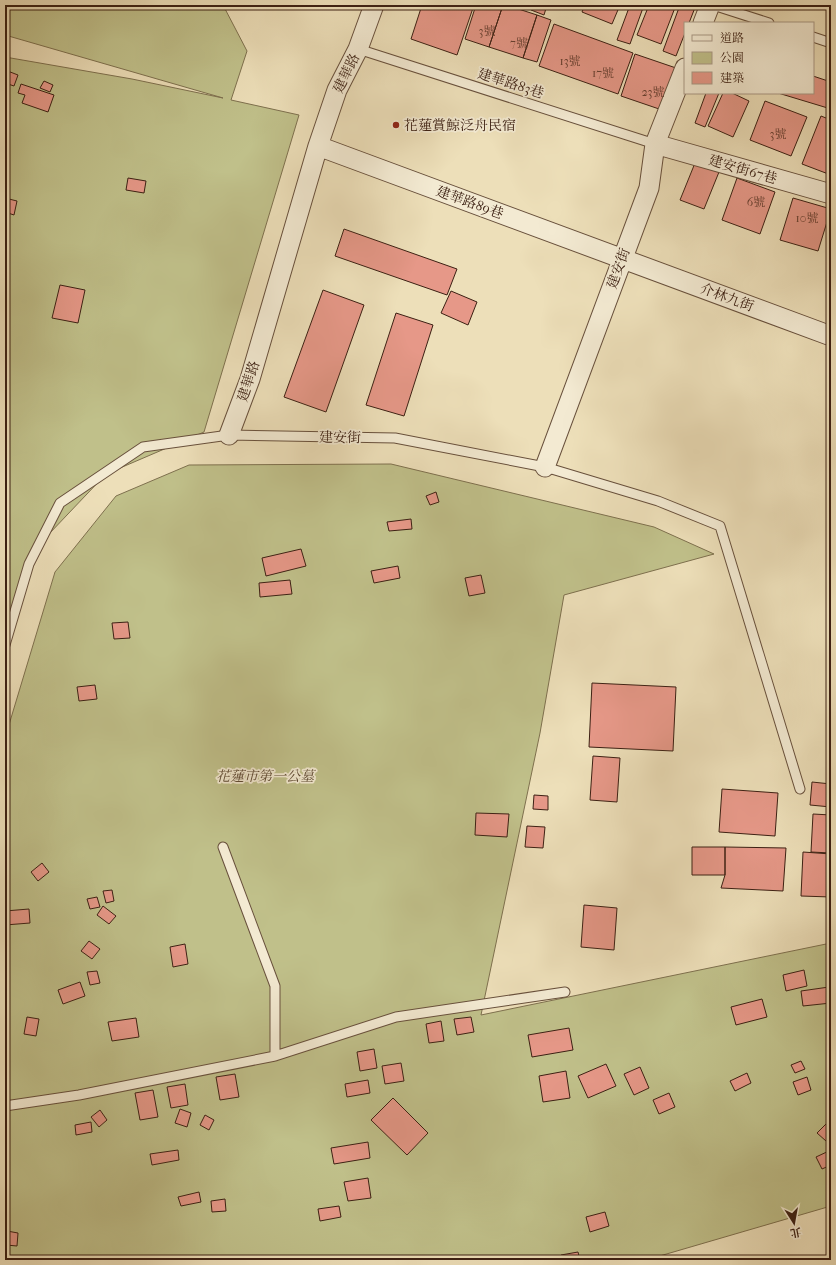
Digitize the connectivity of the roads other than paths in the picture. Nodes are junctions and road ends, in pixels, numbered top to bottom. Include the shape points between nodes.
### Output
1 (374, 5) edge
2 (711, 5) edge
3 (703, 22) edge
4 (766, 22) edge
5 (814, 37) edge
6 (831, 43) edge
7 (358, 49) junction
8 (684, 71) edge
9 (655, 144) junction
10 (318, 146) junction
11 (831, 194) edge
12 (622, 258) junction
13 (831, 336) edge
14 (229, 435) junction
15 (545, 467) junction
16 (5, 645) edge
17 (800, 788) dead end
18 (224, 847) dead end
19 (565, 992) dead end
20 (275, 1056) junction
21 (5, 1106) edge

1 - 7 street, 建華路
2 - 3 street
2 - 4 lane
5 - 6 lane
7 - 9 lane, 建華路83巷
7 - 10 street, 建華路 via 337,90
8 - 9 street, 建安街
9 - 11 street, 建安街67巷
9 - 12 street, 建安街 via 649,188
10 - 12 street, 建華路89巷
10 - 14 street, 建華路 via 250,379
12 - 13 street, 介林九街
12 - 15 street, 建安街
14 - 15 lane, 建安街 via 396,438
14 - 16 lane via 144,446 60,503 28,564
15 - 17 lane, 建安街 via 658,501 720,526
18 - 20 lane via 275,986
19 - 20 lane via 396,1017
20 - 21 lane via 79,1095

